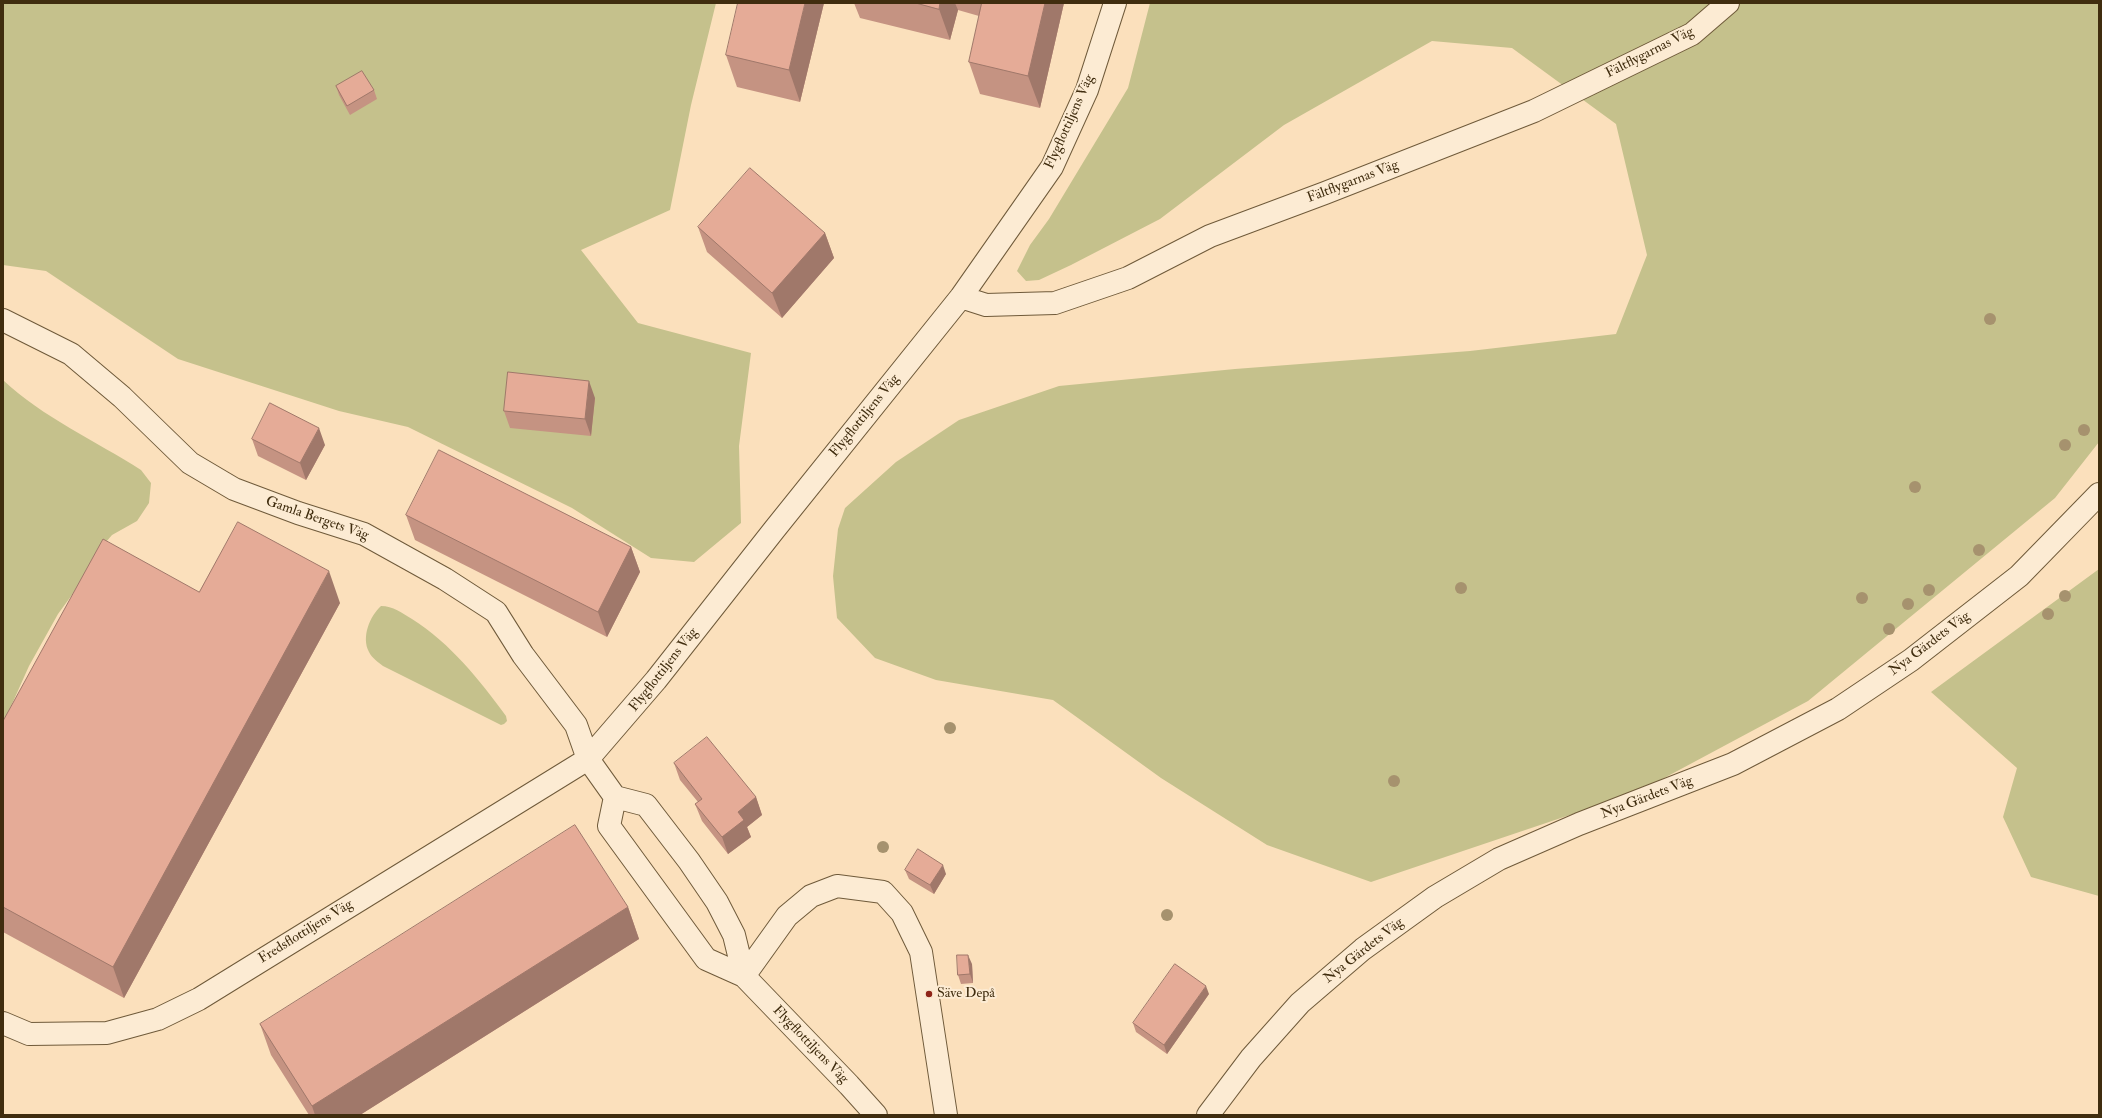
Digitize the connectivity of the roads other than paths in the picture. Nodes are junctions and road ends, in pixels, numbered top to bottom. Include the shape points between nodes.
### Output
1 (1115, 3) edge
2 (1728, 3) edge
3 (961, 297) junction
4 (3, 320) edge
5 (2099, 494) edge
6 (588, 759) junction
7 (615, 797) junction
8 (744, 976) junction
9 (3, 1023) edge
10 (876, 1115) edge
11 (946, 1115) edge
12 (1208, 1115) edge

1 - 3 street, Flygflottiljens Väg via 1087,90 1052,167
2 - 3 street, Fältflygarnas Väg via 1692,34 1534,111 1210,236 1128,278 1056,303 986,305
3 - 6 street, Flygflottiljens Väg via 656,680
4 - 6 street, Gamla Bergets Väg via 71,354 122,397 190,463 234,489 364,534 445,579 496,612 523,655 576,725
5 - 12 street, Nya Gärdets Väg via 2019,576 1911,660 1838,709 1733,764 1499,859 1435,897 1363,949 1300,1003 1251,1058
6 - 7 street
6 - 9 street, Fredsflottiljens Väg via 200,999 158,1019 107,1033 29,1034
7 - 8 street via 646,805 689,861 717,902 734,935
7 - 8 street, Flygflottiljens Väg via 609,826 706,959
8 - 10 street, Flygflottiljens Väg
8 - 11 street via 787,916 811,896 837,886 883,892 902,913 921,952

